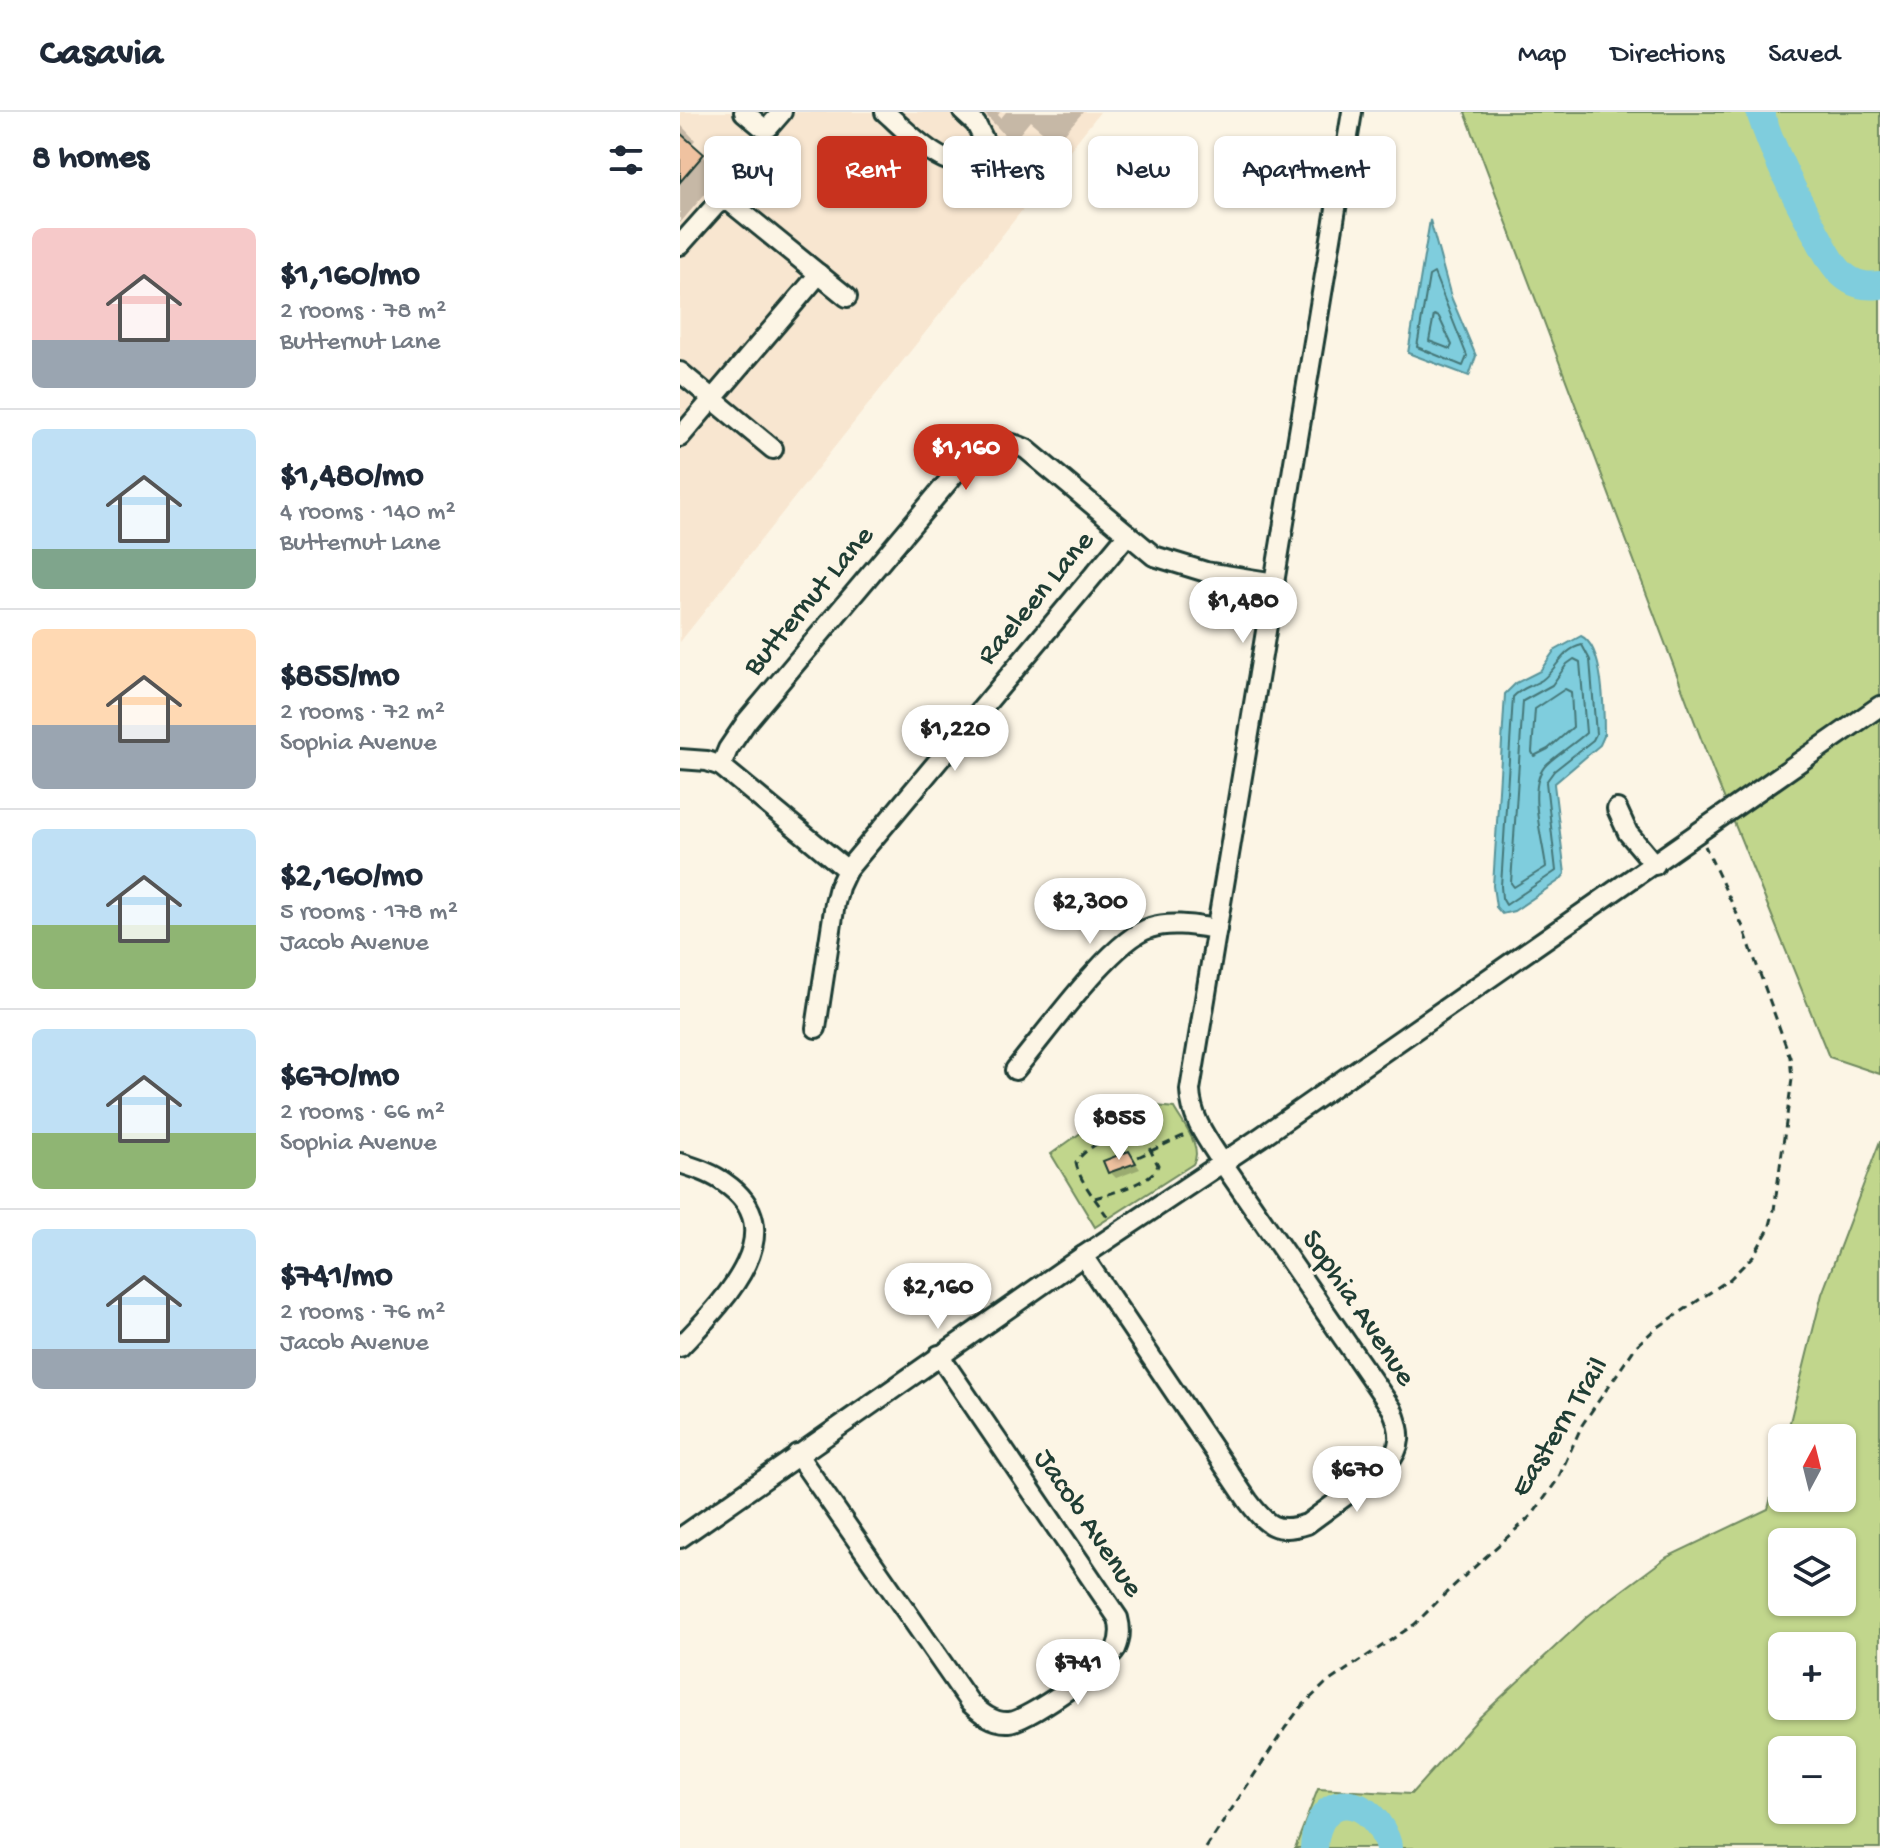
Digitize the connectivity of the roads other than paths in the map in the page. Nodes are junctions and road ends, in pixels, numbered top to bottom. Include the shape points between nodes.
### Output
1 (744, 112) edge
2 (782, 112) edge
3 (885, 112) edge
4 (963, 112) edge
5 (1352, 112) edge
6 (680, 245) edge
7 (819, 274) junction
8 (847, 297) dead end
9 (680, 372) edge
10 (712, 399) junction
11 (680, 437) edge
12 (773, 449) dead end
13 (1128, 534) junction
14 (1275, 583) junction
15 (1880, 706) edge
16 (680, 759) edge
17 (721, 766) junction
18 (1617, 809) dead end
19 (1655, 865) junction
20 (847, 870) junction
21 (1217, 929) junction
22 (816, 1028) dead end
23 (1015, 1070) dead end
24 (1222, 1162) junction
25 (680, 1163) edge
26 (1083, 1256) junction
27 (680, 1347) edge
28 (939, 1355) junction
29 (797, 1454) junction
30 (680, 1538) edge

1 - 2 street via 762,127 769,127
3 - 4 street via 940,158 957,163 970,159 983,138
5 - 14 street, Sophia Avenue
6 - 7 street via 715,206 730,202
7 - 8 street
7 - 10 street
9 - 10 street
10 - 11 street
10 - 12 street
13 - 14 street, Butternut Lane via 1154,556 1206,572
13 - 17 street, Butternut Lane via 1026,449 1004,440 981,444 747,721
13 - 20 street, Raeleen Lane
14 - 21 street, Sophia Avenue
15 - 19 street
16 - 17 street
17 - 20 street
18 - 19 street via 1628,833
19 - 24 street
20 - 22 street, Raeleen Lane via 835,903
21 - 23 street via 1165,925 1130,937
21 - 24 street, Sophia Avenue via 1190,1090 1193,1116
24 - 26 street
24 - 26 street, Sophia Avenue via 1385,1397 1400,1432 1399,1448 1386,1466 1307,1524 1273,1527 1258,1515
25 - 27 street via 736,1192 747,1204 754,1235 743,1273
26 - 28 street
28 - 29 street
28 - 29 street, Jacob Avenue via 1118,1618 1119,1641 1112,1656 1030,1715 1002,1722 970,1703
29 - 30 street

